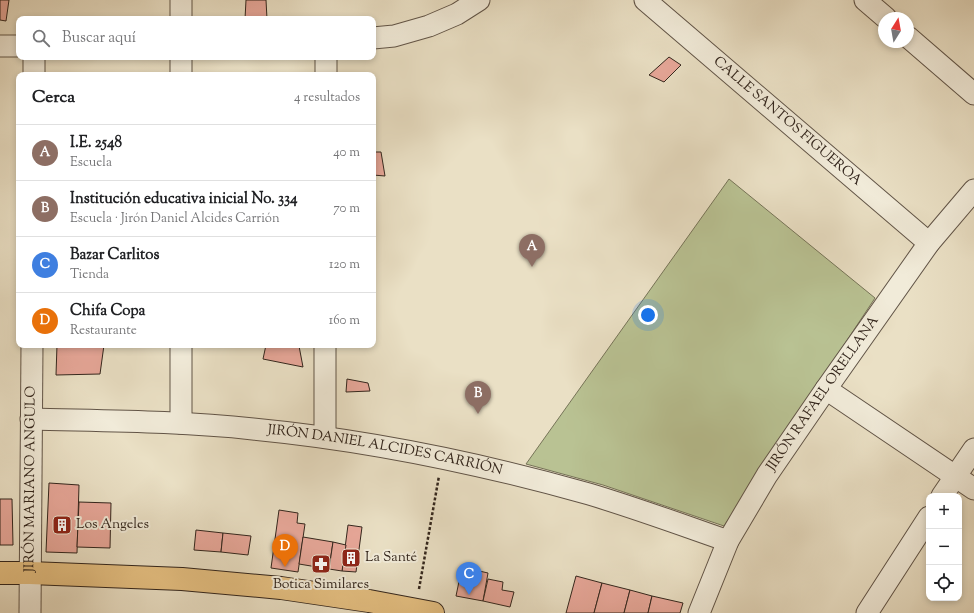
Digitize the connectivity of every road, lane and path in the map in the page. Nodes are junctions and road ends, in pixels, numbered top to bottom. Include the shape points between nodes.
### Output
1 (181, 0) edge
2 (479, 0) edge
3 (645, 0) edge
4 (866, 0) edge
5 (879, 12) edge
6 (181, 16) edge
7 (376, 38) edge
8 (914, 42) edge
9 (0, 46) edge
10 (16, 46) edge
11 (34, 60) edge
12 (181, 60) edge
13 (326, 60) edge
14 (34, 72) edge
15 (181, 72) edge
16 (326, 72) edge
17 (974, 94) edge
18 (974, 190) edge
19 (929, 243) junction
20 (32, 348) edge
21 (181, 348) edge
22 (325, 348) edge
23 (826, 389) junction
24 (31, 420) junction
25 (181, 423) junction
26 (325, 437) junction
27 (974, 449) edge
28 (442, 458) junction
29 (955, 476) junction
30 (974, 489) edge
31 (944, 493) edge
32 (926, 522) edge
33 (728, 541) junction
34 (0, 573) edge
35 (30, 573) junction
36 (424, 611) edge
37 (30, 613) edge
38 (699, 613) edge
39 (868, 613) edge

1 - 6 street
2 - 7 street via 429,26 394,36
3 - 19 street, CALLE SANTOS FIGUEROA
4 - 5 street
8 - 17 street
9 - 10 street
11 - 14 street
12 - 15 street
13 - 16 street
18 - 19 street, JIRÓN RAFAEL ORELLANA
19 - 23 street, JIRÓN RAFAEL ORELLANA
20 - 24 street, JIRÓN MARIANO ANGULO
21 - 25 street
22 - 26 street
23 - 29 street
23 - 33 street, JIRÓN RAFAEL ORELLANA via 767,475
24 - 25 street, JIRÓN DANIEL ALCIDES CARRIÓN
24 - 35 street, JIRÓN MARIANO ANGULO
25 - 26 street, JIRÓN DANIEL ALCIDES CARRIÓN
26 - 28 street, JIRÓN DANIEL ALCIDES CARRIÓN
27 - 29 street
28 - 33 street, JIRÓN DANIEL ALCIDES CARRIÓN via 519,475 591,495
28 - 36 path
29 - 30 street
29 - 31 street
32 - 39 street
33 - 38 street, JIRÓN RAFAEL ORELLANA
34 - 35 main road
35 - 36 main road via 182,579 281,588
35 - 37 street, JIRÓN MARIANO ANGULO

